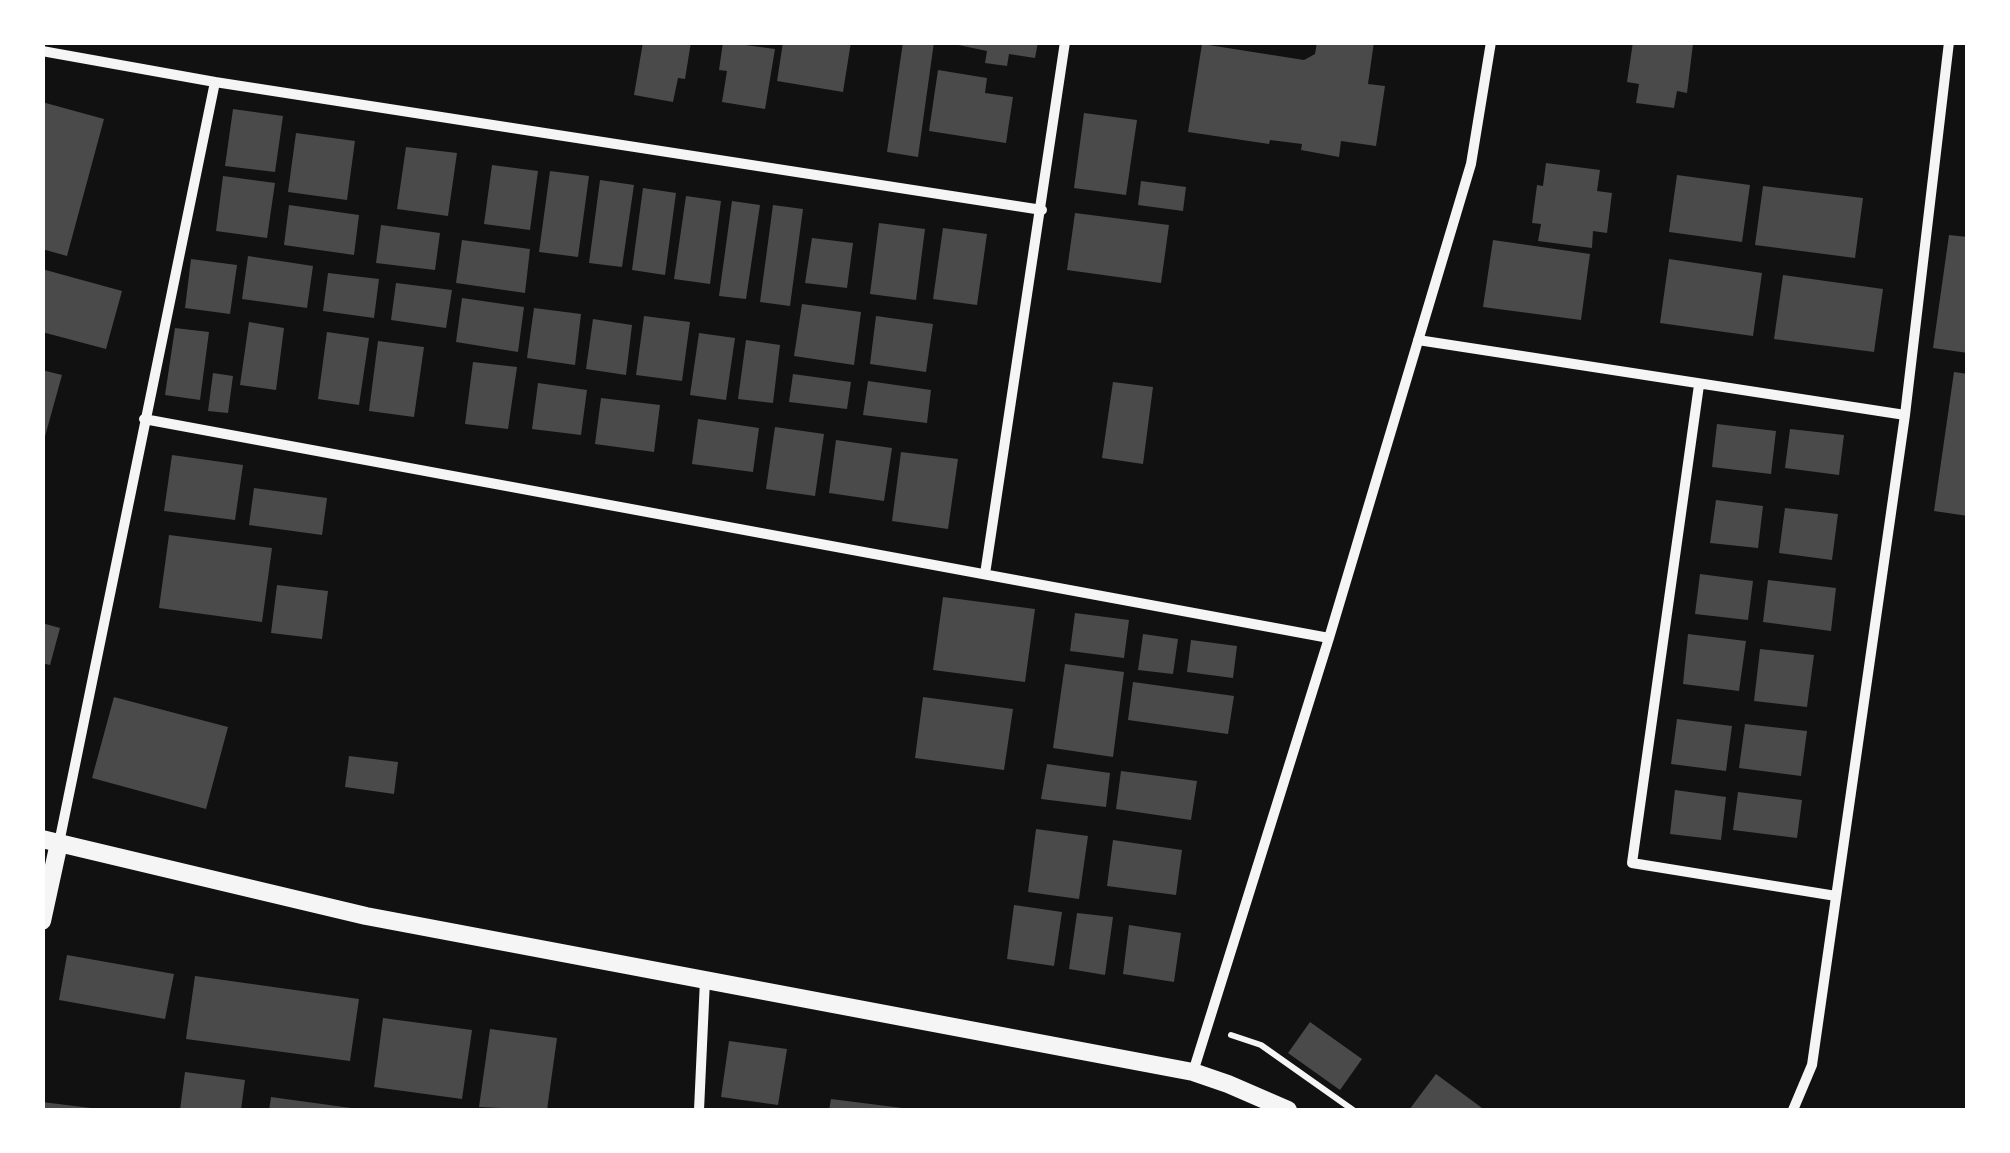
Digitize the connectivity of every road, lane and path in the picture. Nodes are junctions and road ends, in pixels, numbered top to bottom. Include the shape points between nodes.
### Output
1 (1065, 42) edge
2 (1490, 42) edge
3 (1949, 42) edge
4 (42, 51) edge
5 (214, 82) junction
6 (1042, 210) junction
7 (1418, 340) junction
8 (1699, 386) junction
9 (1905, 416) junction
10 (144, 419) junction
11 (986, 574) junction
12 (1329, 638) junction
13 (51, 841) edge
14 (1836, 896) junction
15 (42, 921) edge
16 (706, 979) junction
17 (1208, 1027) junction
18 (1192, 1072) junction
19 (699, 1110) edge
20 (1288, 1110) edge
21 (1353, 1110) edge
22 (1793, 1110) edge

1 - 6 street
2 - 7 street via 1471,164
3 - 9 street
4 - 5 street
5 - 6 street
5 - 10 street
6 - 11 street
7 - 8 street
7 - 12 street
8 - 9 street
8 - 14 street via 1632,864
9 - 14 street
10 - 11 street
10 - 13 street
11 - 12 street
12 - 17 street
13 - 15 street
13 - 16 street via 366,916
14 - 22 street via 1812,1065
16 - 18 street
16 - 19 street
17 - 18 street
17 - 21 path via 1261,1045
18 - 20 street

